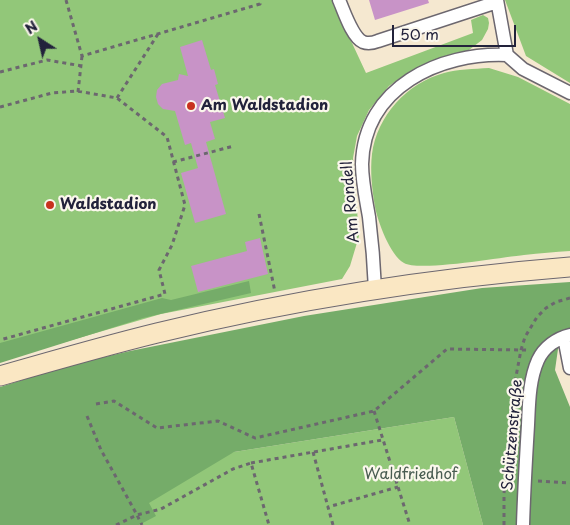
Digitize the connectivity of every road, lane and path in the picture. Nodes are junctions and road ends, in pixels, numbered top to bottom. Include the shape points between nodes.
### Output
1 (66, 0) edge
2 (259, 0) edge
3 (339, 0) edge
4 (497, 1) edge
5 (158, 34) junction
6 (507, 55) junction
7 (82, 56) junction
8 (82, 66) junction
9 (0, 72) edge
10 (78, 92) junction
11 (570, 93) edge
12 (117, 98) junction
13 (0, 107) edge
14 (234, 146) dead end
15 (173, 162) junction
16 (259, 214) dead end
17 (570, 267) edge
18 (375, 289) junction
19 (275, 295) dead end
20 (567, 336) edge
21 (0, 340) edge
22 (544, 351) junction
23 (570, 368) edge
24 (0, 376) edge
25 (96, 404) dead end
26 (374, 411) junction
27 (87, 416) dead end
28 (382, 440) junction
29 (313, 452) junction
30 (251, 463) junction
31 (524, 481) junction
32 (570, 483) edge
33 (398, 487) junction
34 (328, 507) junction
35 (137, 515) junction
36 (116, 525) edge
37 (142, 525) edge
38 (269, 525) edge
39 (333, 525) edge
40 (410, 525) edge
41 (523, 525) edge

1 - 7 path
2 - 5 path via 260,4
3 - 4 street via 355,35 366,43
4 - 6 street
5 - 7 path
5 - 12 path
6 - 11 street via 524,69
6 - 18 street, Am Rondell via 481,56 427,69 401,85 377,112 366,139 362,163
7 - 8 path
8 - 9 path via 47,60
8 - 10 path
10 - 12 path
10 - 13 path via 52,93
12 - 15 path via 167,137
14 - 15 path
15 - 21 path via 184,205 172,245 159,270 165,294
16 - 19 path
17 - 18 main road
18 - 24 main road via 155,334
20 - 22 street via 556,340
20 - 23 street
22 - 26 path via 447,349
22 - 31 street, Schützenstraße via 538,361 532,387
25 - 26 path via 114,401 157,428 218,421 255,438
26 - 28 path
27 - 35 path via 101,450
28 - 29 path
28 - 33 path
29 - 30 path
29 - 34 path
30 - 35 path via 233,469 161,509
30 - 38 path
31 - 32 path
31 - 41 street, Schützenstraße
33 - 34 path
33 - 40 path
34 - 39 path
35 - 36 path
35 - 37 path

